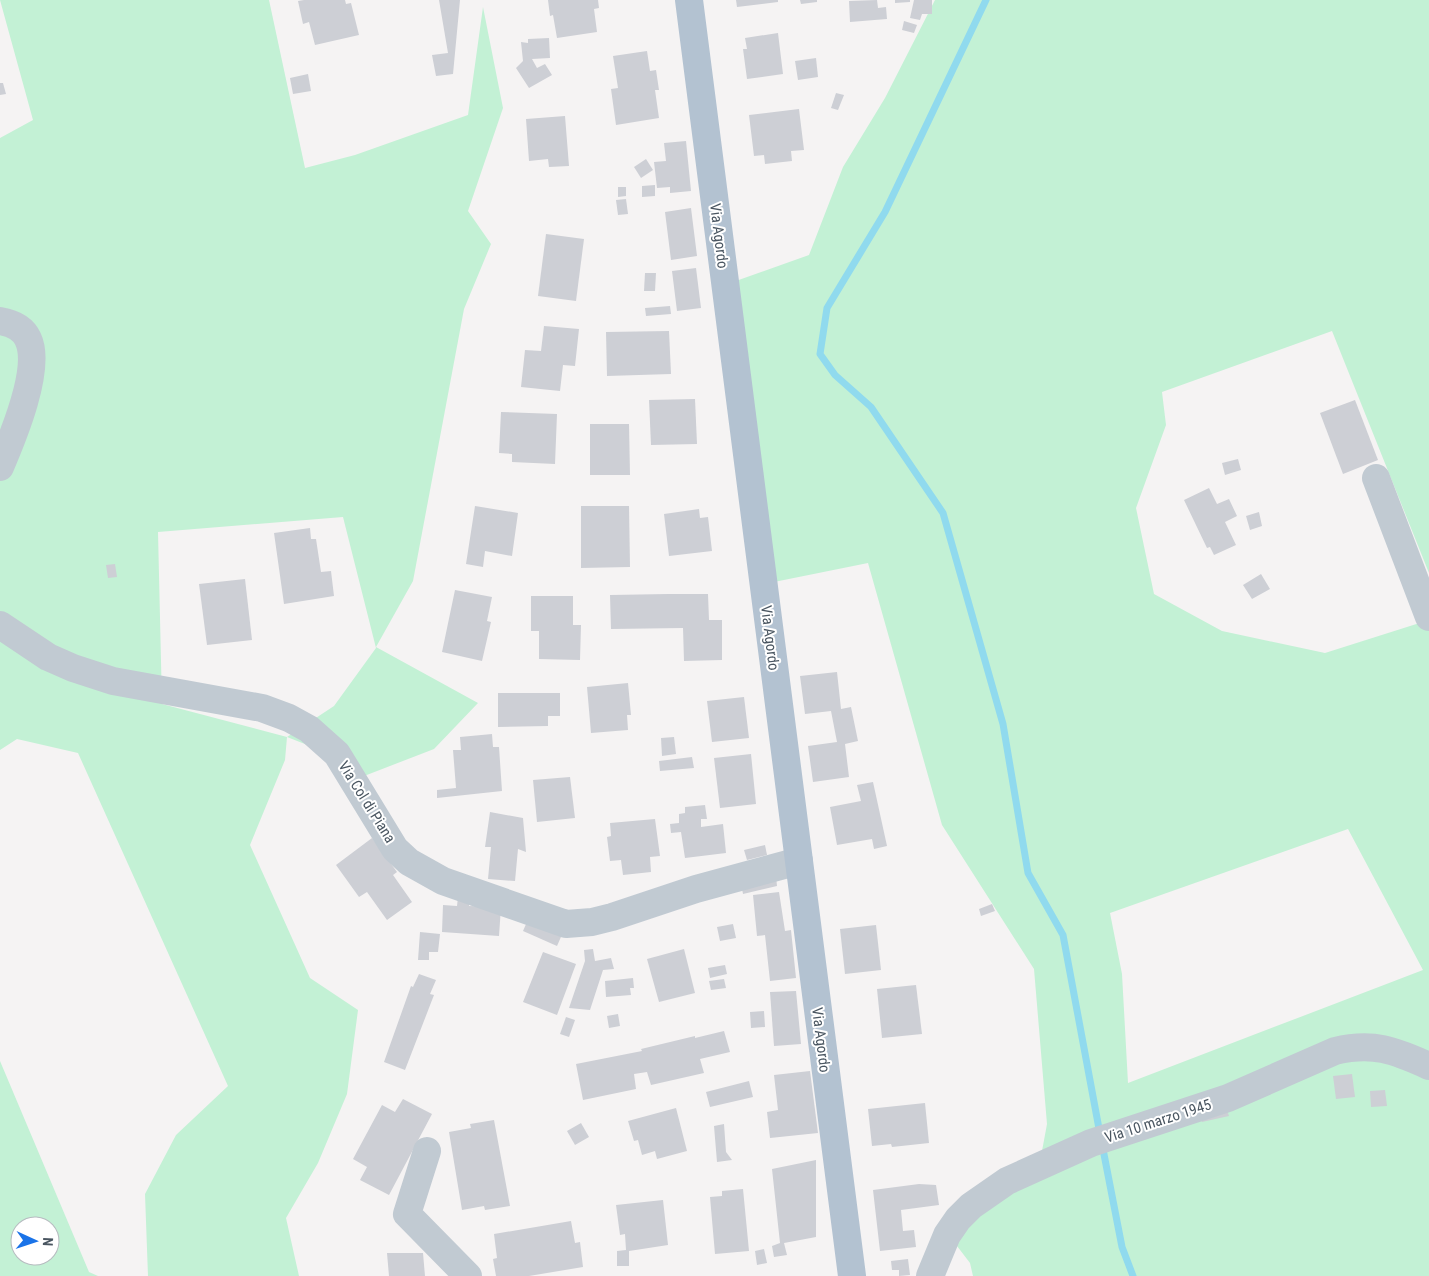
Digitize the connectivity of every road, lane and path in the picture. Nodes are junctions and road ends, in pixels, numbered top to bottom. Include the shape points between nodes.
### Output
1 (689, 0) edge
2 (0, 321) edge
3 (0, 467) edge
4 (1376, 478) dead end
5 (1429, 618) edge
6 (0, 625) edge
7 (799, 861) junction
8 (1429, 1066) edge
9 (427, 1151) dead end
10 (468, 1276) edge
11 (852, 1276) edge
12 (930, 1276) edge

1 - 7 main road, Via Agordo
2 - 3 street via 23,331 32,353 24,402
4 - 5 street
6 - 7 street, Via Col di Piana via 48,657 73,668 113,680 262,708 289,718 309,729 337,754 395,849 409,862 443,881 566,924 612,917 696,889
7 - 11 main road, Via Agordo
8 - 12 street, Via 10 marzo 1945 via 1383,1048 1350,1047 1228,1098 1103,1139 1007,1181 971,1206 947,1235
9 - 10 street via 407,1214

